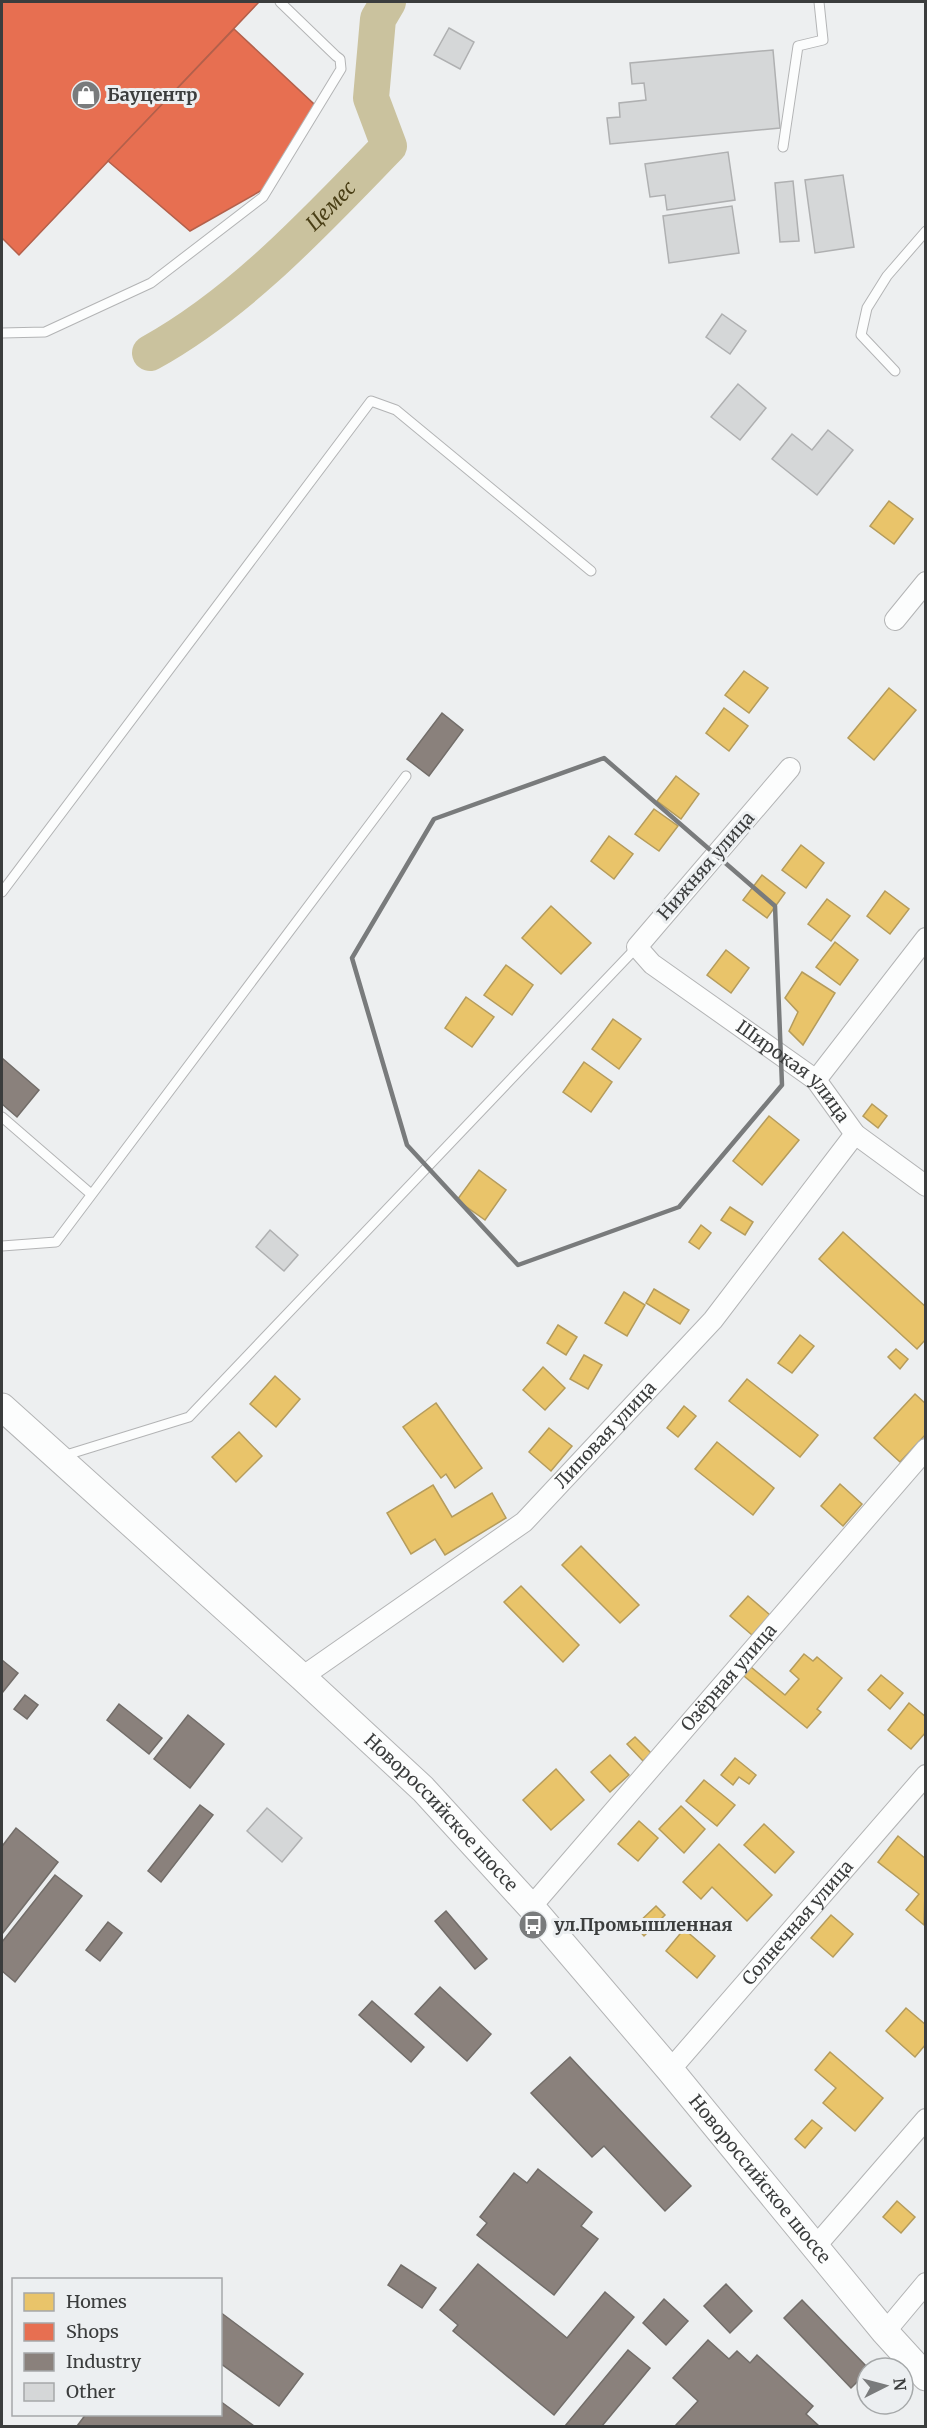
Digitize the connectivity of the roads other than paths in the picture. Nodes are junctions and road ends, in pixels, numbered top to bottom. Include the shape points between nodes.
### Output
1 (280, 2) edge
2 (819, 2) edge
3 (783, 147) dead end
4 (926, 231) edge
5 (2, 333) edge
6 (895, 371) dead end
7 (591, 571) dead end
8 (926, 582) edge
9 (895, 620) dead end
10 (790, 768) dead end
11 (406, 776) dead end
12 (2, 892) edge
13 (926, 938) edge
14 (638, 946) junction
15 (816, 1080) junction
16 (2, 1117) edge
17 (855, 1134) junction
18 (926, 1186) edge
19 (91, 1194) junction
20 (2, 1246) edge
21 (2, 1407) edge
22 (926, 1449) edge
23 (58, 1458) junction
24 (302, 1677) junction
25 (926, 1775) edge
26 (531, 1907) junction
27 (670, 2070) junction
28 (926, 2119) edge
29 (815, 2247) junction
30 (926, 2283) edge
31 (885, 2332) junction
32 (926, 2377) edge

1 - 5 lane via 336,56 341,69 265,196 151,283 45,332
2 - 3 lane via 823,40 798,46
4 - 6 lane via 887,276 867,308 861,334
7 - 12 lane via 396,410 371,401
8 - 9 street
10 - 14 street, Нижняя улица
11 - 19 lane
13 - 15 street
14 - 15 street, Широкая улица via 652,964
14 - 23 lane via 189,1417
15 - 17 street, Широкая улица
16 - 19 lane
17 - 18 street, Широкая улица
17 - 24 street, Липовая улица via 713,1320 524,1522
19 - 20 lane via 56,1242
21 - 23 main road, Новороссийское шоссе
22 - 26 street, Озёрная улица
23 - 24 main road, Новороссийское шоссе
24 - 26 main road, Новороссийское шоссе via 423,1789
25 - 27 street, Солнечная улица
26 - 27 main road, Новороссийское шоссе
27 - 29 main road, Новороссийское шоссе
28 - 29 street
29 - 31 main road, Новороссийское шоссе
30 - 31 street
31 - 32 main road, Новороссийское шоссе

